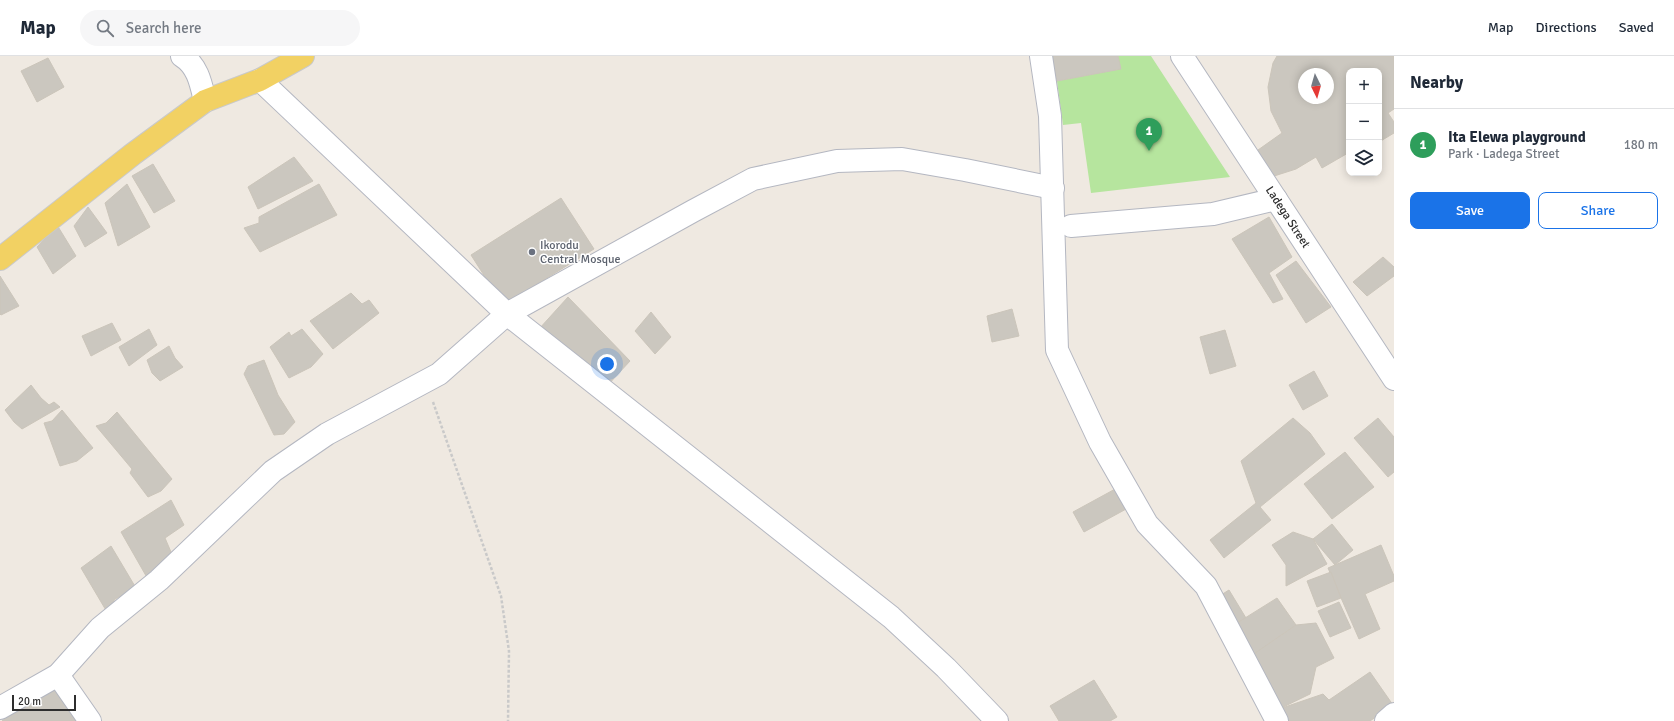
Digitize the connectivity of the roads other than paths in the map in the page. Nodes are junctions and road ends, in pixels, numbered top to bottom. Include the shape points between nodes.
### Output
1 (182, 56) edge
2 (303, 56) edge
3 (1041, 56) edge
4 (1182, 56) edge
5 (260, 80) junction
6 (205, 101) junction
7 (1053, 188) junction
8 (1276, 199) junction
9 (1071, 226) dead end
10 (0, 259) edge
11 (507, 314) junction
12 (1394, 379) edge
13 (58, 675) junction
14 (0, 708) edge
15 (1394, 714) edge
16 (90, 721) edge
17 (997, 721) edge
18 (1277, 721) edge
19 (1386, 721) edge

1 - 6 street via 188,60 200,78
2 - 5 main road
3 - 7 street via 1050,116
4 - 8 street, Ladega Street
5 - 6 main road
5 - 11 street
6 - 10 main road
7 - 11 street via 902,159 837,161 754,179 692,210
7 - 18 street via 1057,350 1100,442 1147,524 1206,586
8 - 9 street via 1213,214
8 - 12 street, Ladega Street
11 - 13 street via 439,374 327,434 273,471 159,580 100,628
11 - 17 street via 890,617 946,668
13 - 14 street
13 - 16 street
15 - 19 street

